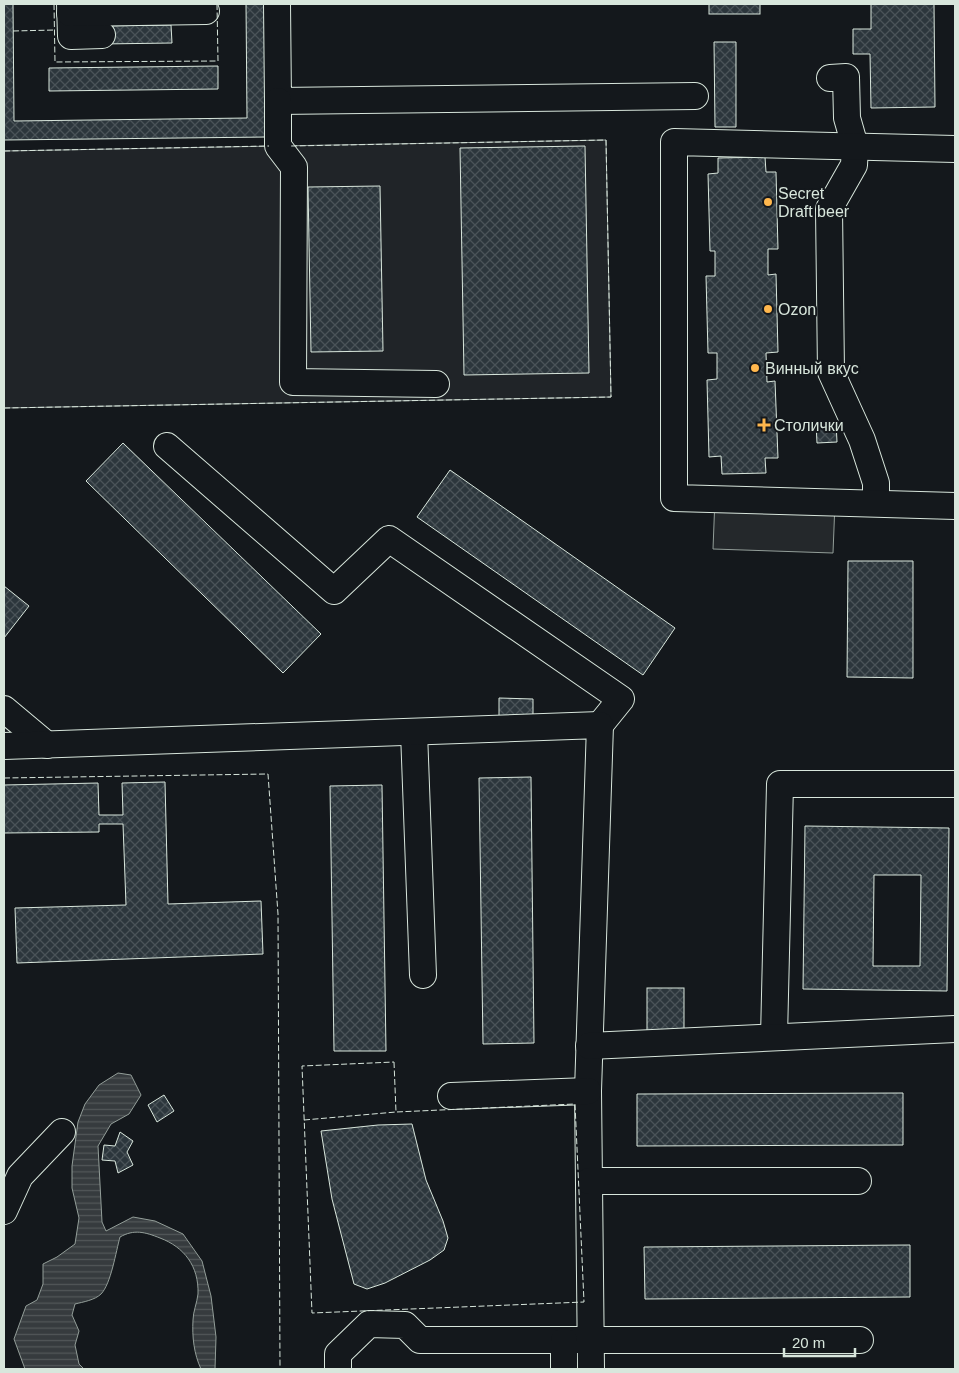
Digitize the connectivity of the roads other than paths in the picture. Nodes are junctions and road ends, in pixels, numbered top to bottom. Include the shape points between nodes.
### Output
1 (277, 4) edge
2 (70, 8) edge
3 (206, 11) dead end
4 (102, 35) dead end
5 (830, 78) dead end
6 (695, 96) dead end
7 (278, 101) junction
8 (856, 146) junction
9 (955, 149) edge
10 (436, 384) dead end
11 (167, 446) dead end
12 (876, 503) junction
13 (955, 506) edge
14 (4, 709) edge
15 (600, 725) junction
16 (414, 732) junction
17 (47, 745) junction
18 (4, 746) edge
19 (955, 784) edge
20 (423, 975) dead end
21 (955, 1029) edge
22 (774, 1037) junction
23 (589, 1046) junction
24 (588, 1091) junction
25 (452, 1096) dead end
26 (62, 1132) dead end
27 (589, 1181) junction
28 (858, 1181) dead end
29 (4, 1211) edge
30 (860, 1340) dead end
31 (564, 1341) junction
32 (591, 1341) junction
33 (338, 1369) edge
34 (564, 1369) edge
35 (591, 1369) edge

1 - 7 lane
2 - 3 lane
2 - 4 lane via 70,36
5 - 8 lane via 846,77 847,118
6 - 7 lane
7 - 10 lane via 278,146 294,167 293,382
8 - 9 lane
8 - 12 lane via 854,165 829,209 831,372 862,440 876,483
8 - 12 lane via 674,142 674,498
11 - 15 lane via 334,591 388,540 621,700
12 - 13 lane
14 - 17 lane
15 - 16 lane
15 - 23 lane
16 - 17 lane
16 - 20 lane
17 - 18 lane
19 - 22 lane via 780,784
21 - 22 lane
22 - 23 lane
23 - 24 lane
24 - 25 lane
24 - 27 lane
26 - 29 lane via 20,1176
27 - 28 lane
27 - 32 lane
30 - 32 lane
31 - 32 lane
31 - 33 lane via 420,1340 405,1324 368,1324 338,1354
31 - 34 lane
32 - 35 lane

